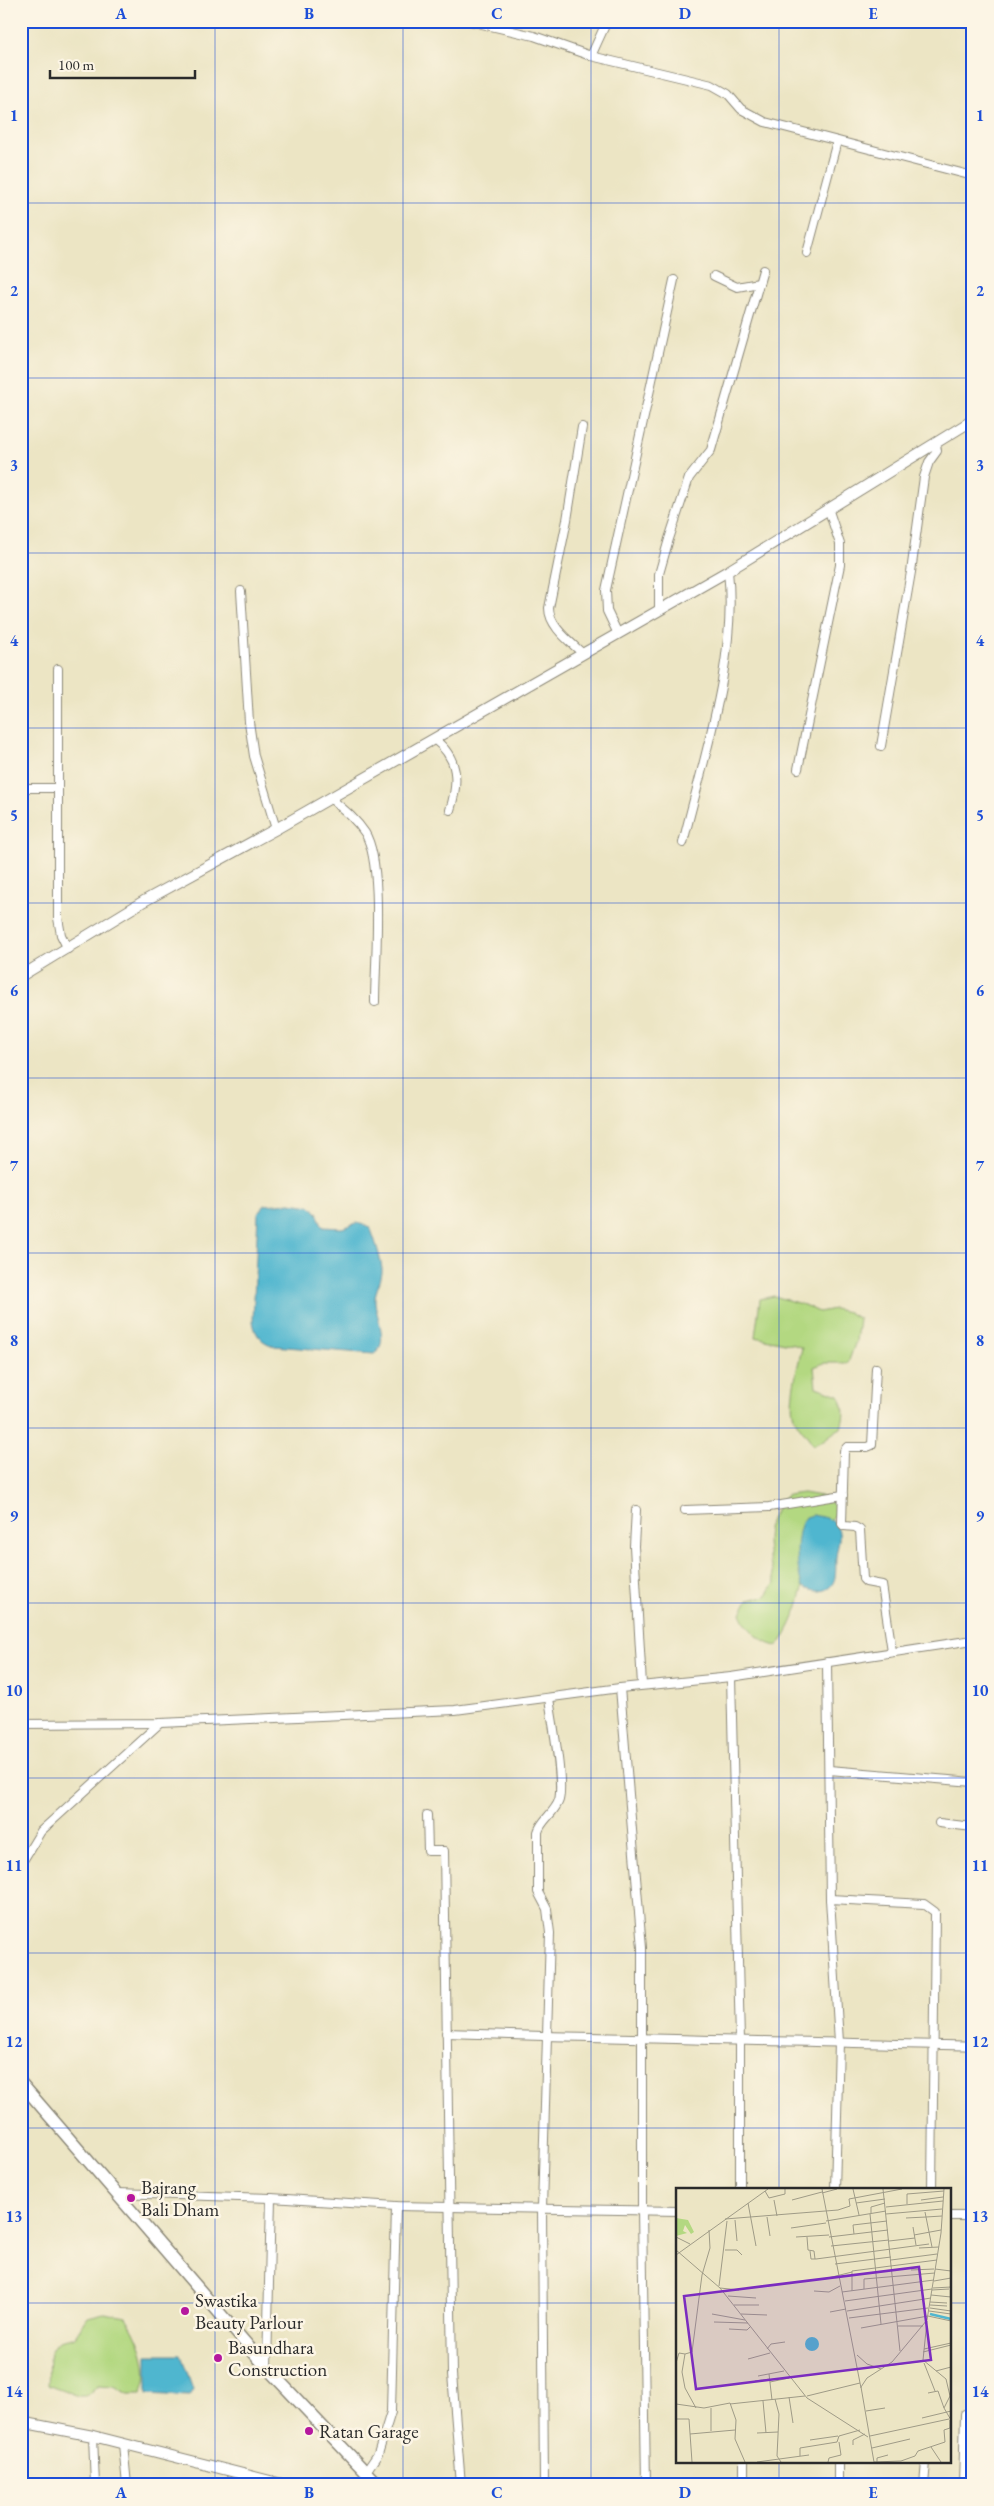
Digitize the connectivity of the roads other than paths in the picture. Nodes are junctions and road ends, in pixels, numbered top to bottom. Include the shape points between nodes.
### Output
1 (469, 21) edge
2 (606, 21) edge
3 (591, 56) junction
4 (837, 141) junction
5 (973, 176) edge
6 (807, 253) dead end
7 (763, 270) dead end
8 (714, 276) dead end
9 (674, 280) dead end
10 (759, 283) junction
11 (973, 420) edge
12 (582, 427) dead end
13 (936, 444) junction
14 (829, 511) junction
15 (728, 571) junction
16 (240, 591) dead end
17 (659, 610) junction
18 (618, 634) junction
19 (583, 654) junction
20 (58, 669) dead end
21 (434, 739) junction
22 (881, 746) dead end
23 (798, 769) dead end
24 (21, 788) edge
25 (58, 788) junction
26 (330, 798) junction
27 (450, 810) dead end
28 (276, 829) junction
29 (682, 843) dead end
30 (68, 949) junction
31 (21, 976) edge
32 (375, 998) dead end
33 (876, 1368) dead end
34 (843, 1495) junction
35 (636, 1510) dead end
36 (685, 1510) dead end
37 (973, 1640) edge
38 (892, 1651) junction
39 (827, 1662) junction
40 (731, 1677) junction
41 (642, 1685) junction
42 (620, 1688) junction
43 (549, 1698) junction
44 (160, 1722) junction
45 (21, 1724) edge
46 (828, 1770) junction
47 (973, 1782) edge
48 (427, 1815) dead end
49 (939, 1823) dead end
50 (973, 1827) edge
51 (21, 1864) edge
52 (830, 1899) junction
53 (446, 2034) junction
54 (546, 2037) junction
55 (644, 2040) junction
56 (740, 2040) junction
57 (838, 2042) junction
58 (935, 2045) junction
59 (973, 2046) edge
60 (21, 2084) edge
61 (740, 2188) edge
62 (835, 2188) edge
63 (932, 2188) edge
64 (117, 2193) junction
65 (271, 2198) junction
66 (396, 2206) junction
67 (448, 2207) junction
68 (542, 2208) junction
69 (642, 2210) junction
70 (676, 2211) edge
71 (952, 2216) edge
72 (973, 2216) edge
73 (267, 2368) junction
74 (965, 2414) dead end
75 (21, 2422) edge
76 (94, 2436) junction
77 (123, 2444) junction
78 (744, 2464) edge
79 (838, 2464) edge
80 (926, 2464) edge
81 (371, 2481) edge
82 (95, 2485) edge
83 (127, 2485) edge
84 (286, 2485) edge
85 (461, 2485) edge
86 (544, 2485) edge
87 (646, 2485) edge
88 (744, 2485) edge
89 (838, 2485) edge
90 (924, 2485) edge
91 (964, 2485) edge

1 - 3 street via 534,36
2 - 3 street
3 - 4 street via 712,85 728,94 742,109 765,122
4 - 5 street
4 - 6 street
7 - 10 street
8 - 10 street via 737,287
9 - 18 street via 606,590 607,611
10 - 17 street via 711,450 689,478 669,539 659,574
11 - 13 street
12 - 19 street via 549,608 551,619 560,632
13 - 14 street
13 - 22 street via 937,451 928,462 924,477 912,572
14 - 15 street
14 - 23 street via 840,544 840,566
15 - 17 street
15 - 29 street via 730,619 726,657
16 - 28 street via 254,756
17 - 18 street
18 - 19 street
19 - 21 street
20 - 25 street
21 - 26 street
21 - 27 street via 449,753 456,767 456,794
24 - 25 street
25 - 30 street via 58,918
26 - 28 street
26 - 32 street via 353,817 366,835 372,851 376,871
28 - 30 street via 144,901
30 - 31 street
33 - 34 street via 872,1445 845,1449
34 - 36 street via 769,1507
34 - 38 street via 842,1526 858,1528 860,1533 862,1579 880,1583 883,1588
35 - 41 street via 634,1546
37 - 38 street
38 - 39 street
39 - 40 street
39 - 46 street
40 - 41 street
40 - 56 street
41 - 42 street
42 - 43 street
42 - 55 street via 642,1948
43 - 44 street via 455,1710
43 - 54 street via 560,1791 555,1808 538,1832 538,1892 550,1920
44 - 45 street
44 - 51 street via 41,1831
46 - 47 street
46 - 52 street
48 - 53 street via 428,1851 444,1851
49 - 50 street
52 - 57 street
52 - 58 street via 924,1904 935,1912
53 - 54 street
53 - 67 street
54 - 55 street
54 - 68 street
55 - 56 street
55 - 69 street
56 - 57 street
56 - 61 street
57 - 58 street
57 - 62 street
58 - 59 street
58 - 63 street
60 - 64 main road
64 - 65 street
64 - 73 main road
65 - 66 street
65 - 73 street
66 - 67 street
66 - 81 street via 391,2412 373,2461
67 - 68 street
67 - 85 street via 452,2374
68 - 69 street
68 - 86 street
69 - 70 street
69 - 87 street
71 - 72 street
73 - 81 main road
74 - 91 street
75 - 76 street
76 - 77 street
76 - 82 street
77 - 83 street
77 - 84 street
78 - 88 street
79 - 89 street
80 - 90 street

